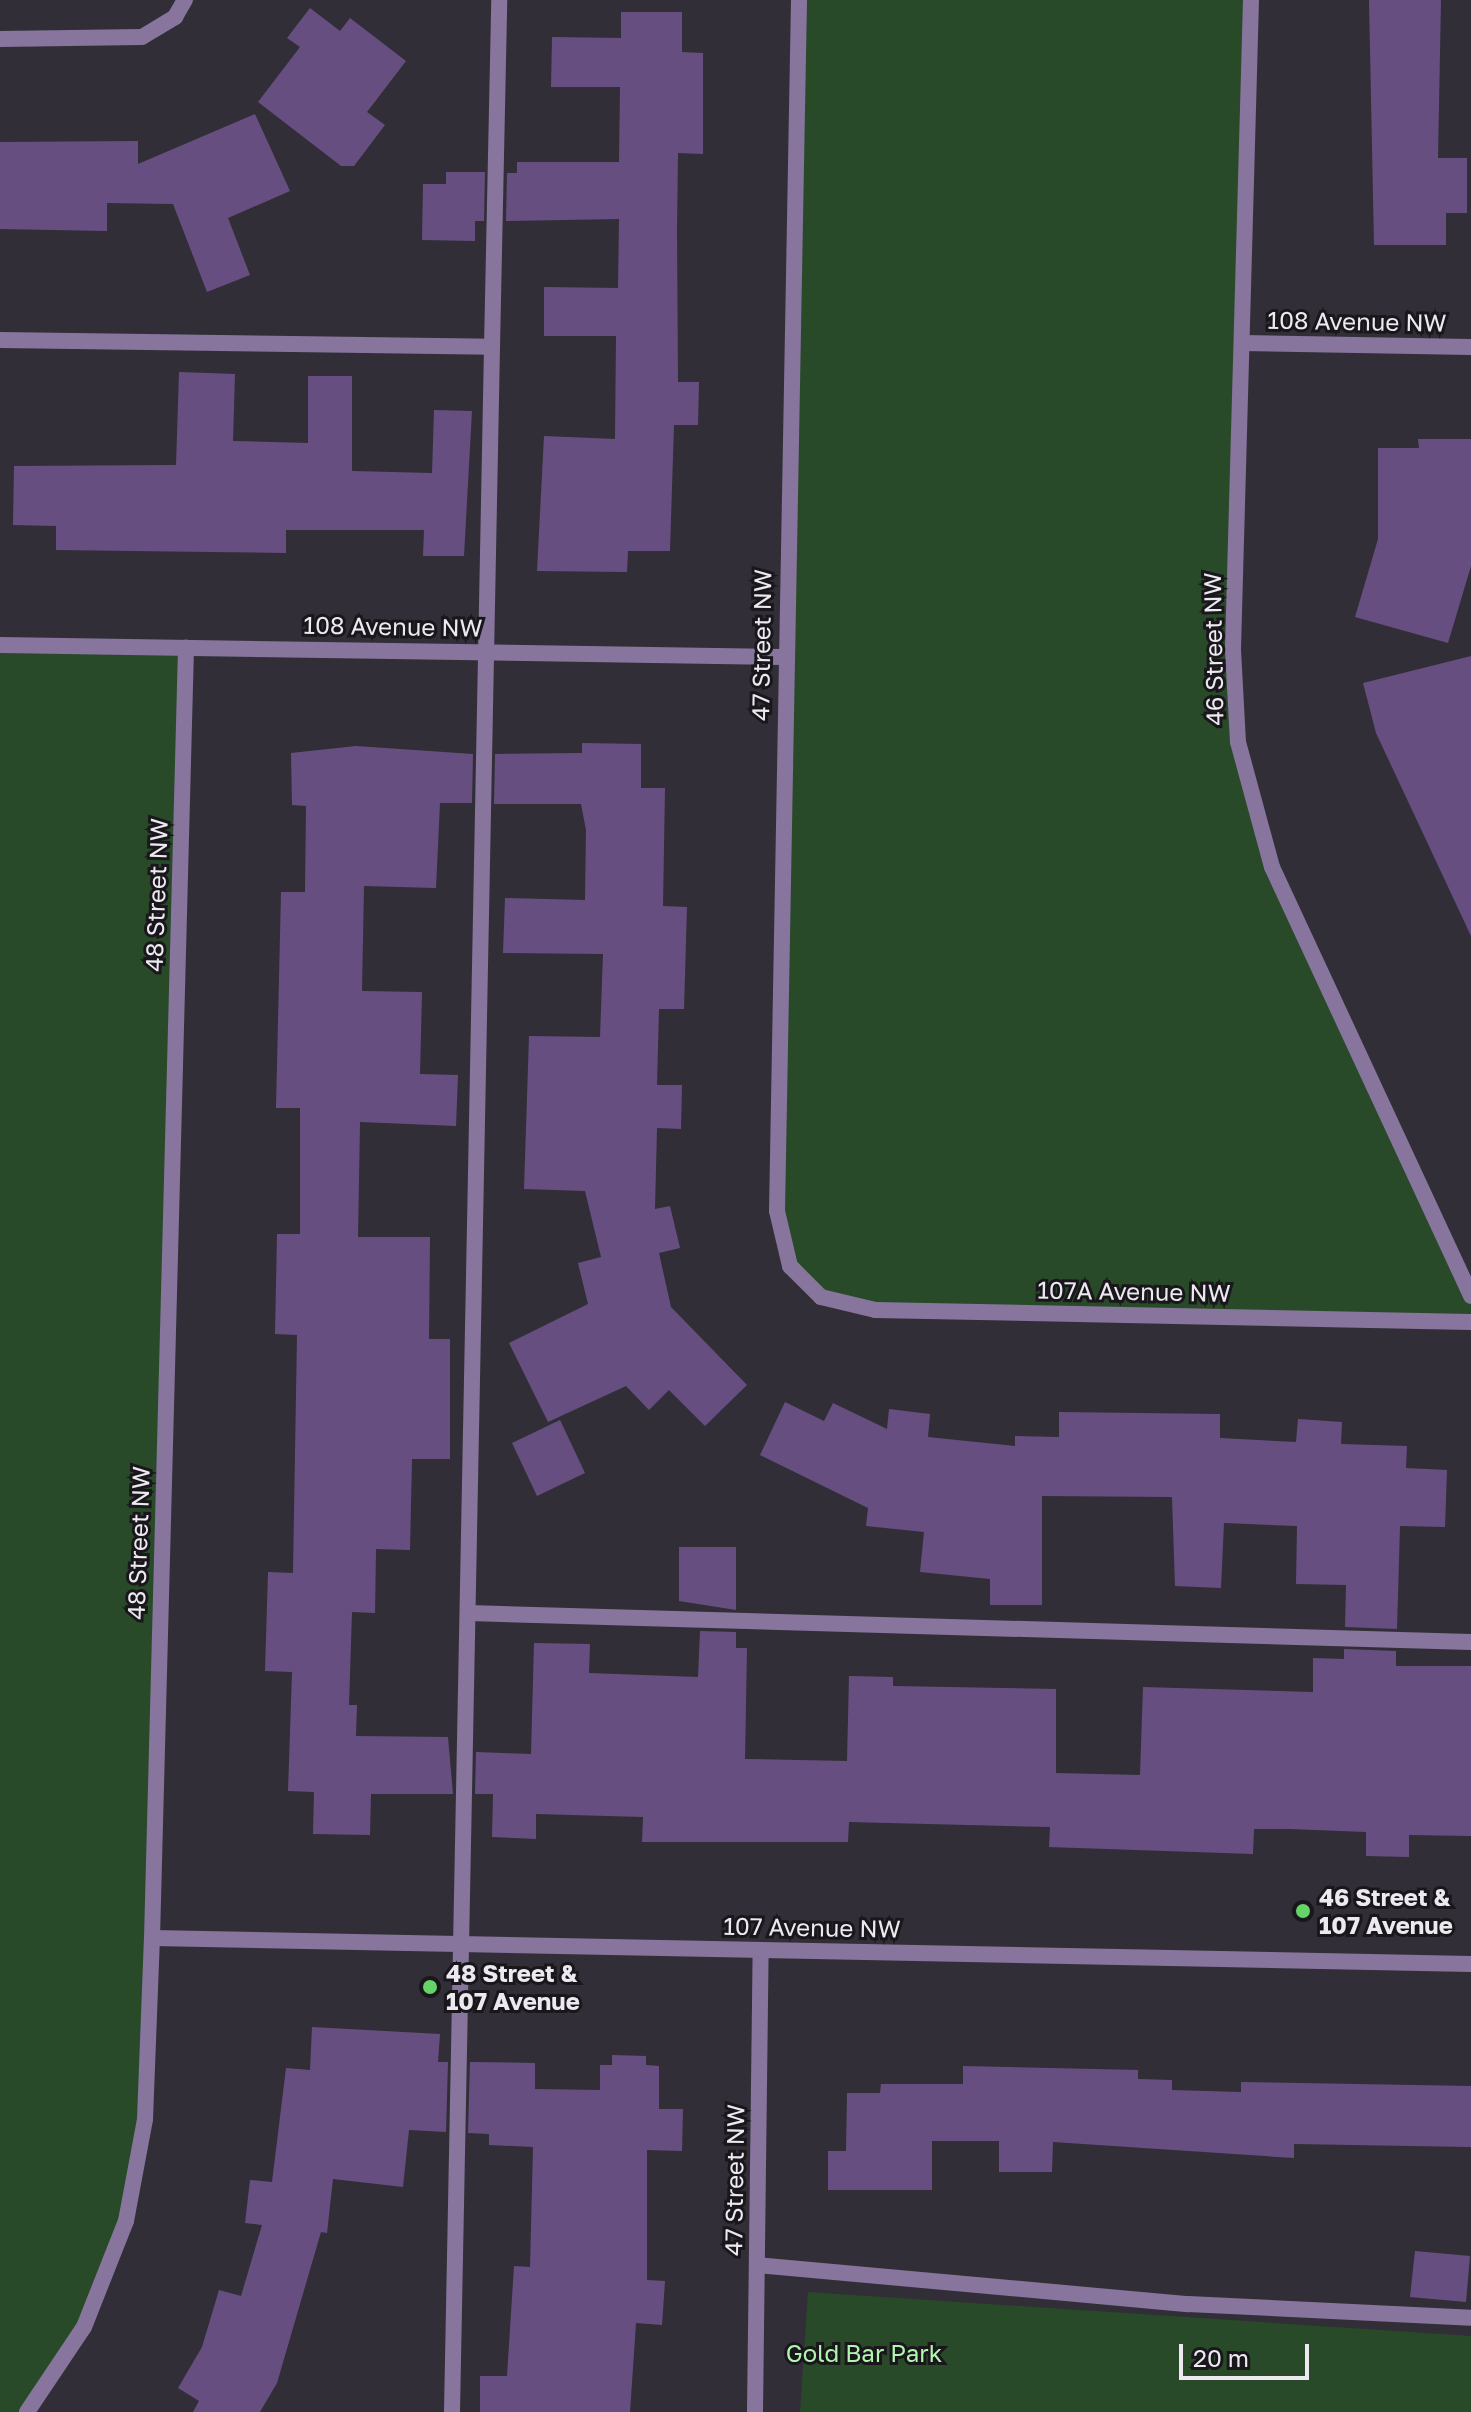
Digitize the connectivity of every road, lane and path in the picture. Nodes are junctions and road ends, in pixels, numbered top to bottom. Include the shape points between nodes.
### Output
1 (185, 0) edge
2 (499, 0) edge
3 (799, 0) edge
4 (1251, 0) edge
5 (0, 39) edge
6 (0, 340) edge
7 (1242, 343) junction
8 (492, 347) junction
9 (1471, 347) edge
10 (0, 645) edge
11 (186, 647) junction
12 (485, 651) junction
13 (785, 657) junction
14 (803, 1284) joint
15 (1471, 1296) edge
16 (1471, 1322) edge
17 (469, 1613) junction
18 (1471, 1642) edge
19 (152, 1938) junction
20 (460, 1944) junction
21 (761, 1950) junction
22 (1471, 1964) edge
23 (757, 2265) junction
24 (1471, 2318) edge
25 (27, 2412) edge
26 (452, 2412) edge
27 (755, 2412) edge

1 - 5 street via 175,17 117,41
2 - 8 street
3 - 13 street, 47 Street NW
4 - 7 street, 46 Street NW
6 - 8 street
7 - 9 street, 108 Avenue NW
7 - 15 street, 46 Street NW via 1233,664 1249,796 1307,951
8 - 12 street
10 - 11 street, 108 Avenue NW
11 - 12 street, 108 Avenue NW
11 - 19 street, 48 Street NW
12 - 13 street, 108 Avenue NW
12 - 17 street
13 - 14 street, 47 Street NW via 777,1211 781,1248
14 - 16 street, 107A Avenue NW via 845,1306 875,1310
17 - 18 street
17 - 20 street
19 - 20 street, 107 Avenue NW
19 - 25 street, 48 Street NW via 145,2119 126,2221 84,2327
20 - 21 street, 107 Avenue NW
20 - 26 street
21 - 22 street, 107 Avenue NW
21 - 23 street, 47 Street NW
23 - 24 street via 1188,2304
23 - 27 street, 47 Street NW

